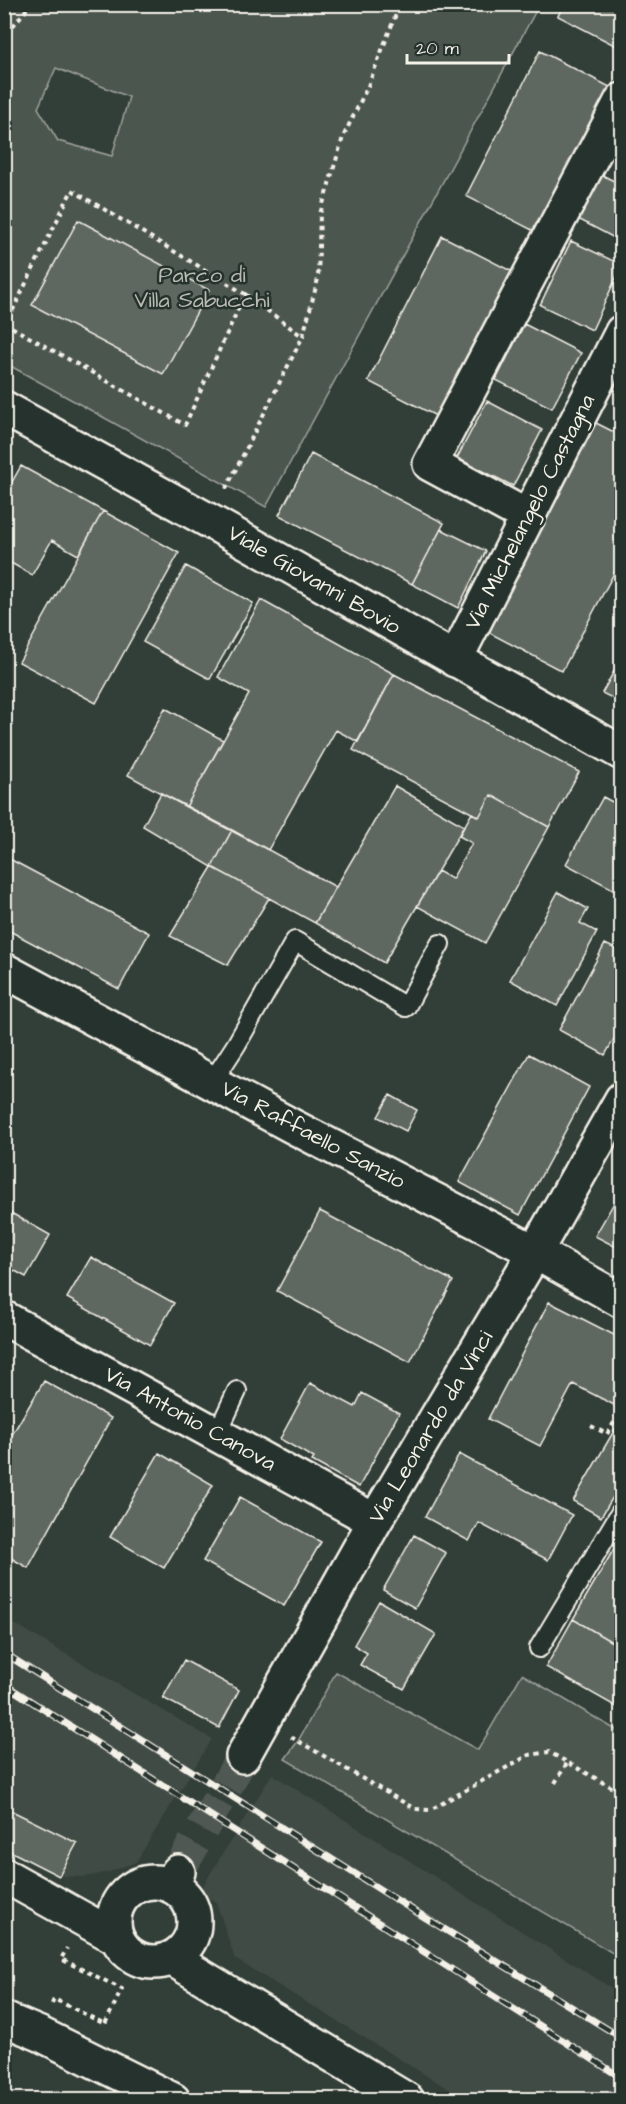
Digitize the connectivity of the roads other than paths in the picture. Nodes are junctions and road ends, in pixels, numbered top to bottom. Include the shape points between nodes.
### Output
1 (621, 100) edge
2 (621, 332) edge
3 (4, 408) edge
4 (528, 517) junction
5 (455, 660) junction
6 (621, 753) edge
7 (440, 944) dead end
8 (4, 970) edge
9 (212, 1082) junction
10 (621, 1099) edge
11 (535, 1252) junction
12 (621, 1301) edge
13 (8, 1327) edge
14 (237, 1391) dead end
15 (217, 1434) junction
16 (621, 1510) edge
17 (375, 1521) junction
18 (539, 1648) dead end
19 (243, 1756) tunnel mouth
20 (4, 1875) edge
21 (49, 1898) junction
22 (122, 1898) junction
23 (193, 1932) junction
24 (117, 1938) junction
25 (171, 1958) junction
26 (233, 1997) junction
27 (4, 2019) edge
28 (174, 2100) edge
29 (407, 2100) edge

1 - 4 street via 430,464
2 - 4 street, Via Michelangelo Castagna
3 - 5 street, Viale Giovanni Bovio
4 - 5 street, Via Michelangelo Castagna
5 - 6 street, Viale Giovanni Bovio
7 - 9 lane via 406,1007 295,941
8 - 9 street, Via Raffaello Sanzio
9 - 11 street, Via Raffaello Sanzio
10 - 11 street, Via Leonardo da Vinci
11 - 12 street, Via Raffaello Sanzio
11 - 17 street, Via Leonardo da Vinci
13 - 15 street, Via Antonio Canova
14 - 15 lane
15 - 17 street, Via Antonio Canova
16 - 18 lane
17 - 19 street, Via Leonardo da Vinci
20 - 21 street
21 - 22 street
21 - 24 street
22 - 23 street via 145,1883 174,1879 190,1905
22 - 24 street via 114,1917
23 - 25 street via 188,1943
23 - 26 street
24 - 25 street via 134,1957 152,1961
25 - 26 street
26 - 29 street
27 - 28 street

